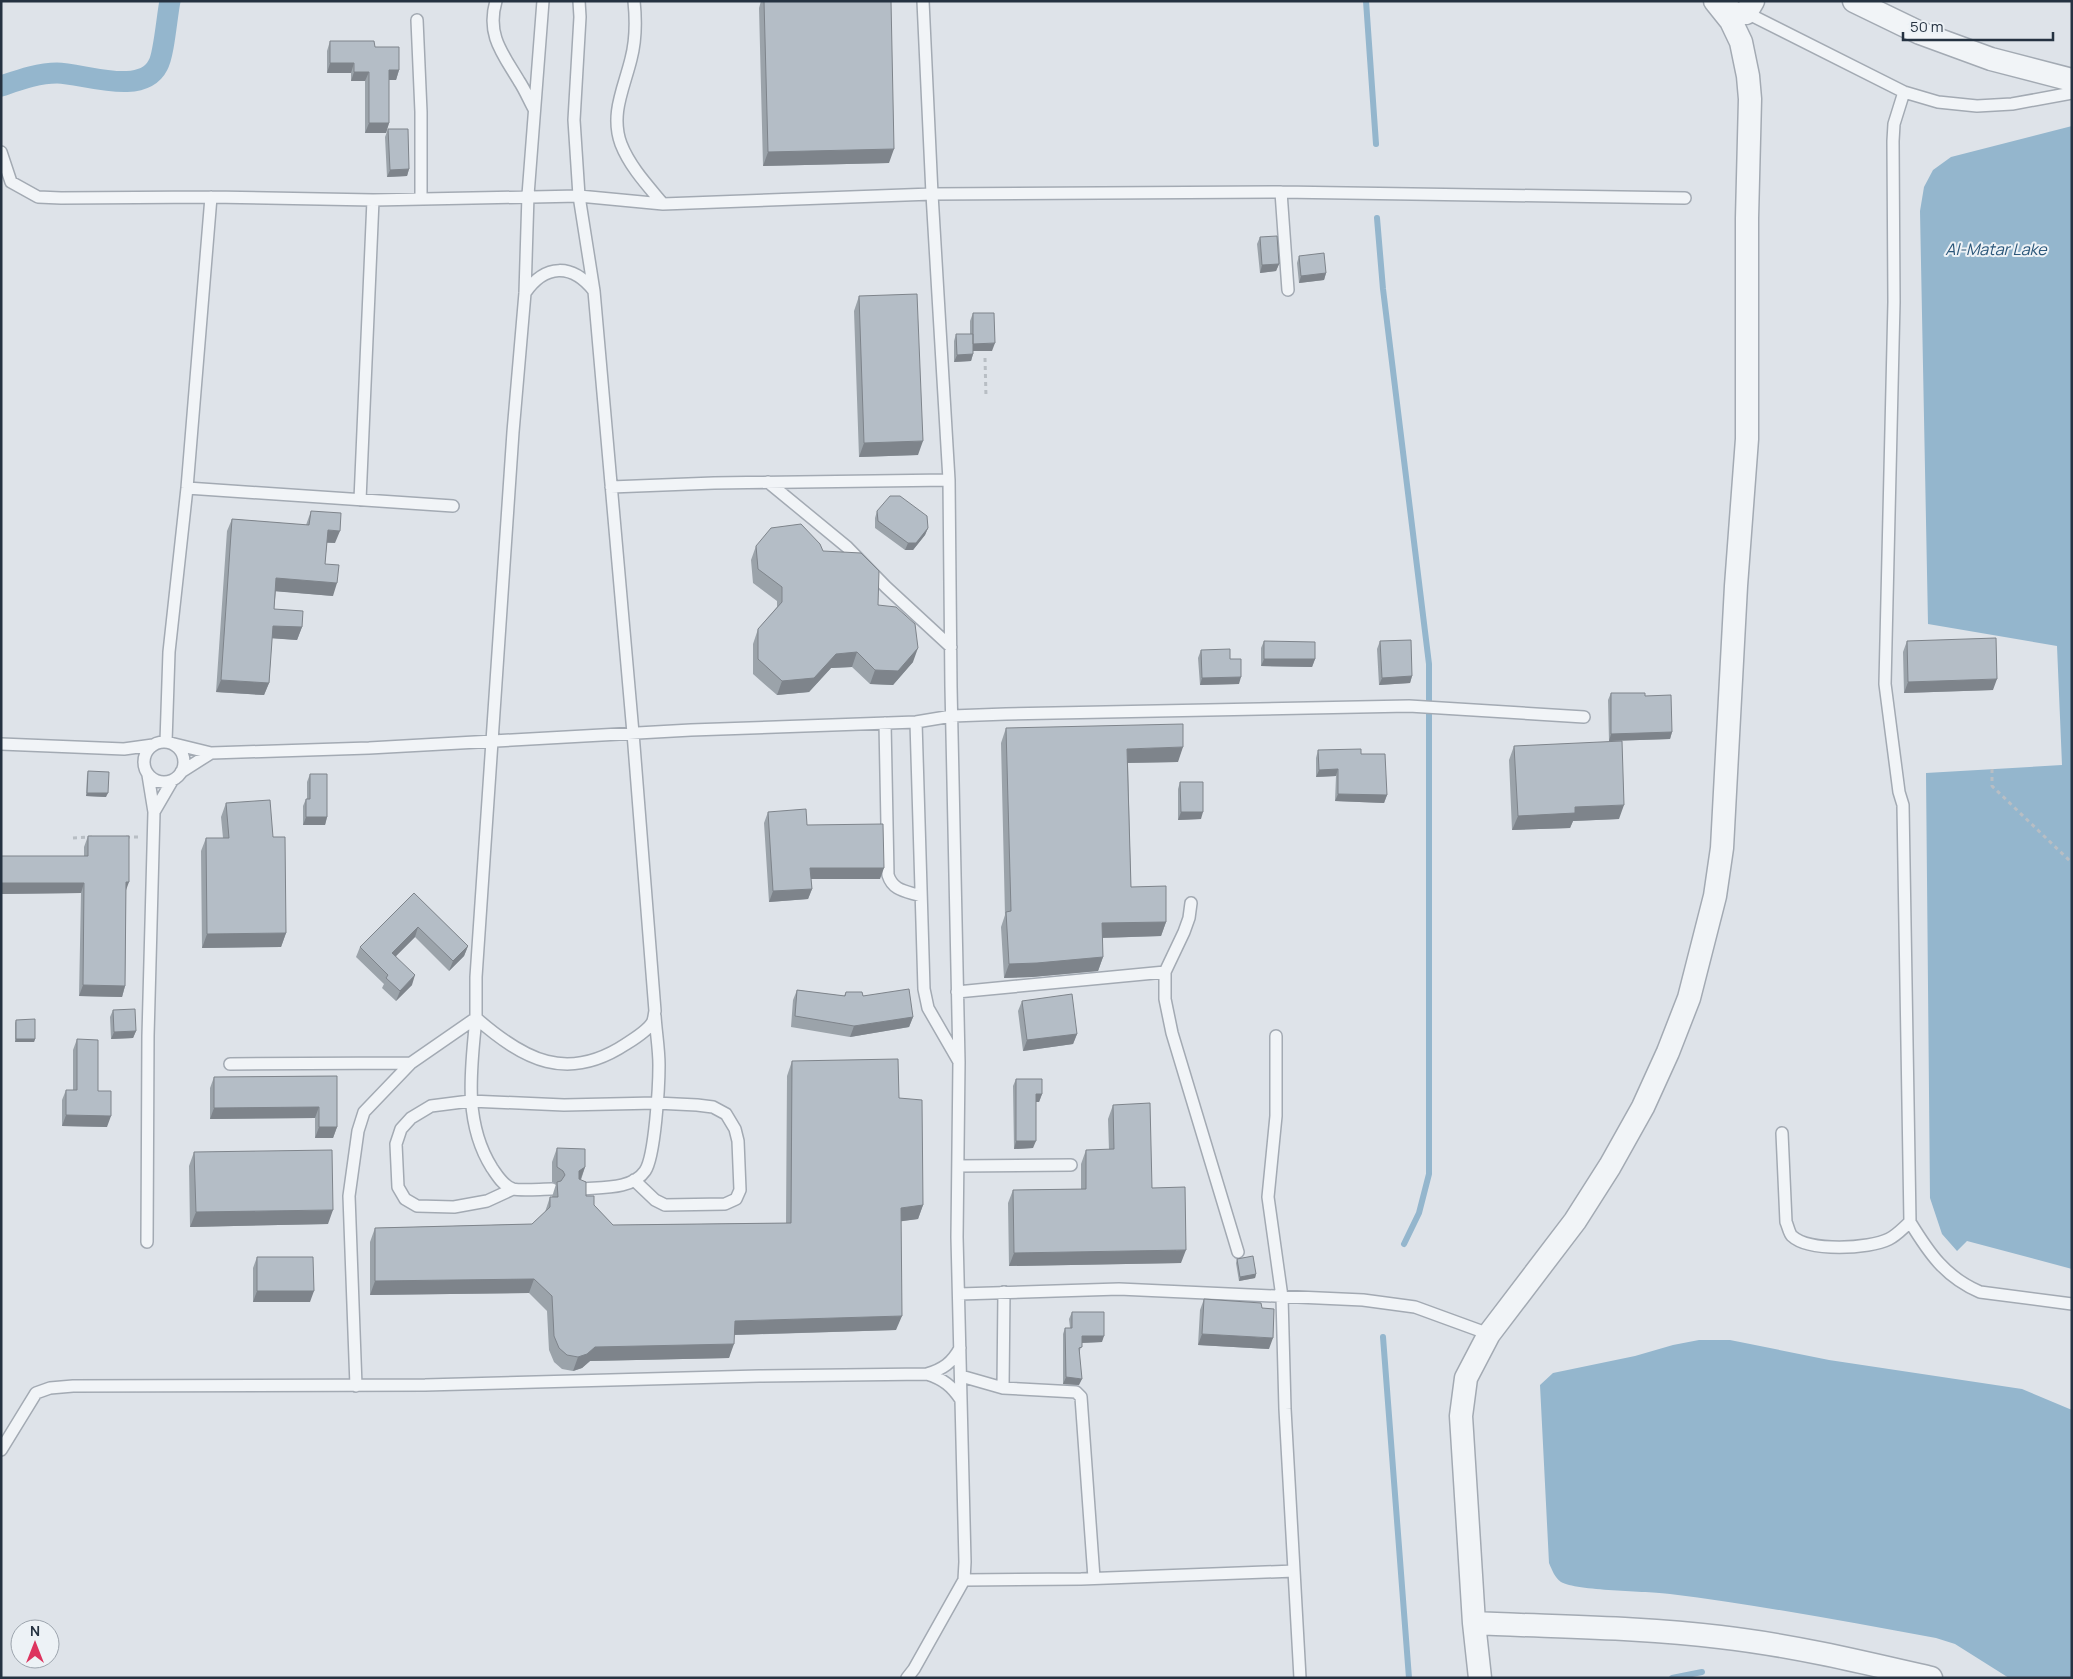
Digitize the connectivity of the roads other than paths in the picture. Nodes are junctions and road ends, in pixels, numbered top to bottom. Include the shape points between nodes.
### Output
1 (496, 1) edge
2 (543, 1) edge
3 (579, 1) edge
4 (634, 1) edge
5 (923, 1) edge
6 (1715, 1) edge
7 (1723, 1) edge
8 (1854, 1) edge
9 (1750, 7) edge
10 (417, 20) dead end
11 (2072, 80) edge
12 (1904, 92) junction
13 (2072, 93) edge
14 (534, 110) junction
15 (1, 152) edge
16 (1281, 192) junction
17 (932, 194) junction
18 (528, 196) junction
19 (579, 196) junction
20 (211, 197) junction
21 (1685, 198) dead end
22 (373, 200) junction
23 (421, 200) junction
24 (662, 204) junction
25 (1288, 290) dead end
26 (594, 291) junction
27 (525, 293) junction
28 (948, 480) junction
29 (768, 482) junction
30 (611, 487) junction
31 (187, 488) junction
32 (360, 500) junction
33 (453, 506) dead end
34 (951, 647) junction
35 (952, 716) junction
36 (1584, 717) dead end
37 (916, 722) junction
38 (885, 723) junction
39 (633, 733) junction
40 (492, 740) junction
41 (166, 742) junction
42 (1, 744) edge
43 (153, 745) junction
44 (124, 749) junction
45 (211, 753) junction
46 (144, 762) junction
47 (181, 772) junction
48 (148, 775) junction
49 (172, 781) junction
50 (154, 812) junction
51 (921, 896) junction
52 (1191, 903) dead end
53 (1165, 972) junction
54 (957, 992) junction
55 (655, 1012) junction
56 (476, 1018) junction
57 (1276, 1036) dead end
58 (958, 1062) junction
59 (411, 1063) junction
60 (230, 1064) dead end
61 (470, 1101) junction
62 (656, 1103) junction
63 (1782, 1133) dead end
64 (1071, 1165) dead end
65 (958, 1166) junction
66 (634, 1180) junction
67 (513, 1189) junction
68 (580, 1189) edge
69 (552, 1190) dead end
70 (1910, 1222) junction
71 (147, 1242) dead end
72 (1238, 1252) dead end
73 (1004, 1292) junction
74 (959, 1294) junction
75 (1282, 1297) junction
76 (2072, 1304) edge
77 (1489, 1334) junction
78 (960, 1348) junction
79 (927, 1374) junction
80 (961, 1376) junction
81 (356, 1386) junction
82 (1002, 1388) junction
83 (961, 1401) junction
84 (1, 1450) edge
85 (1294, 1571) junction
86 (1094, 1578) junction
87 (964, 1580) junction
88 (1474, 1623) junction
89 (907, 1678) edge
90 (1300, 1678) edge
91 (1480, 1678) edge
92 (1931, 1678) edge

1 - 14 lane via 493,18 498,47
2 - 14 lane
3 - 19 lane via 574,120
4 - 24 lane via 634,40 617,106 618,134 626,156
5 - 17 lane
6 - 77 street via 1731,21 1741,42 1750,99 1747,439 1735,594 1722,848 1715,896 1688,998 1643,1107 1575,1221
7 - 9 lane
8 - 11 street via 1920,33 1991,60
9 - 12 lane
10 - 23 lane
12 - 13 lane via 1938,102 1977,106 2012,104
12 - 70 lane via 1894,124 1892,161 1894,302 1885,684 1903,805
14 - 18 lane
15 - 20 lane via 11,182 38,197
16 - 17 lane
16 - 21 lane
16 - 25 lane
17 - 24 lane
17 - 28 lane
18 - 19 lane
18 - 23 lane
18 - 27 lane
19 - 24 lane
19 - 26 lane
20 - 22 lane
20 - 31 lane
22 - 23 lane
22 - 32 lane
26 - 27 lane via 578,276 558,270 539,277
26 - 30 lane
27 - 40 lane
28 - 29 lane
28 - 34 lane
29 - 30 lane
29 - 34 lane via 847,547
30 - 39 lane
31 - 32 lane
31 - 41 lane via 169,652
32 - 33 lane
34 - 35 lane
35 - 36 lane via 1409,706
35 - 37 lane
35 - 54 lane
37 - 38 lane
37 - 51 lane
38 - 39 lane
38 - 51 lane via 888,875 895,888
39 - 40 lane
39 - 55 lane
40 - 45 lane
40 - 56 lane
41 - 43 lane
41 - 45 lane
41 - 47 lane via 182,753
42 - 44 lane
43 - 44 lane
43 - 46 lane
44 - 46 lane
45 - 47 lane
46 - 48 lane
47 - 49 lane
48 - 49 lane via 159,782
48 - 50 lane
49 - 50 lane
50 - 71 lane
51 - 58 lane via 924,989 928,1008
52 - 53 lane via 1184,932
53 - 54 lane
53 - 72 lane via 1165,999 1172,1033
54 - 58 lane
55 - 56 lane via 652,1022 612,1054 592,1062 566,1065 550,1063 520,1051 493,1034
55 - 62 lane via 659,1065
56 - 59 lane
56 - 61 lane
57 - 75 lane via 1276,1116 1268,1197
58 - 65 lane
59 - 60 lane
59 - 81 lane via 369,1105 358,1131 349,1196
61 - 62 lane via 564,1105
61 - 67 lane via 476,1133 489,1163 500,1180
61 - 67 lane via 432,1106 406,1123 396,1144 398,1187 405,1199 417,1206 454,1207 487,1201
62 - 66 lane via 649,1160 645,1172
62 - 66 lane via 713,1107 726,1114 738,1141 740,1190 736,1199 726,1204 665,1205 654,1200
63 - 70 lane via 1786,1222 1791,1235 1802,1243 1866,1247 1890,1239
64 - 65 lane
65 - 74 lane
66 - 68 lane via 622,1185
67 - 69 lane
70 - 76 lane via 1932,1257 1967,1287 1980,1292
73 - 74 lane
73 - 75 lane via 1119,1289
73 - 82 lane
74 - 78 lane
75 - 77 lane via 1363,1300 1415,1307
75 - 85 lane
77 - 88 street via 1466,1378 1461,1416
78 - 79 lane via 954,1359 942,1369
78 - 80 lane
79 - 81 lane
79 - 83 lane via 947,1383
80 - 82 lane
80 - 83 lane
81 - 84 lane via 50,1388 36,1393
82 - 86 lane via 1076,1392 1082,1397
83 - 87 lane
85 - 86 lane
85 - 90 lane
86 - 87 lane
87 - 89 lane
88 - 91 street
88 - 92 street via 1720,1636

